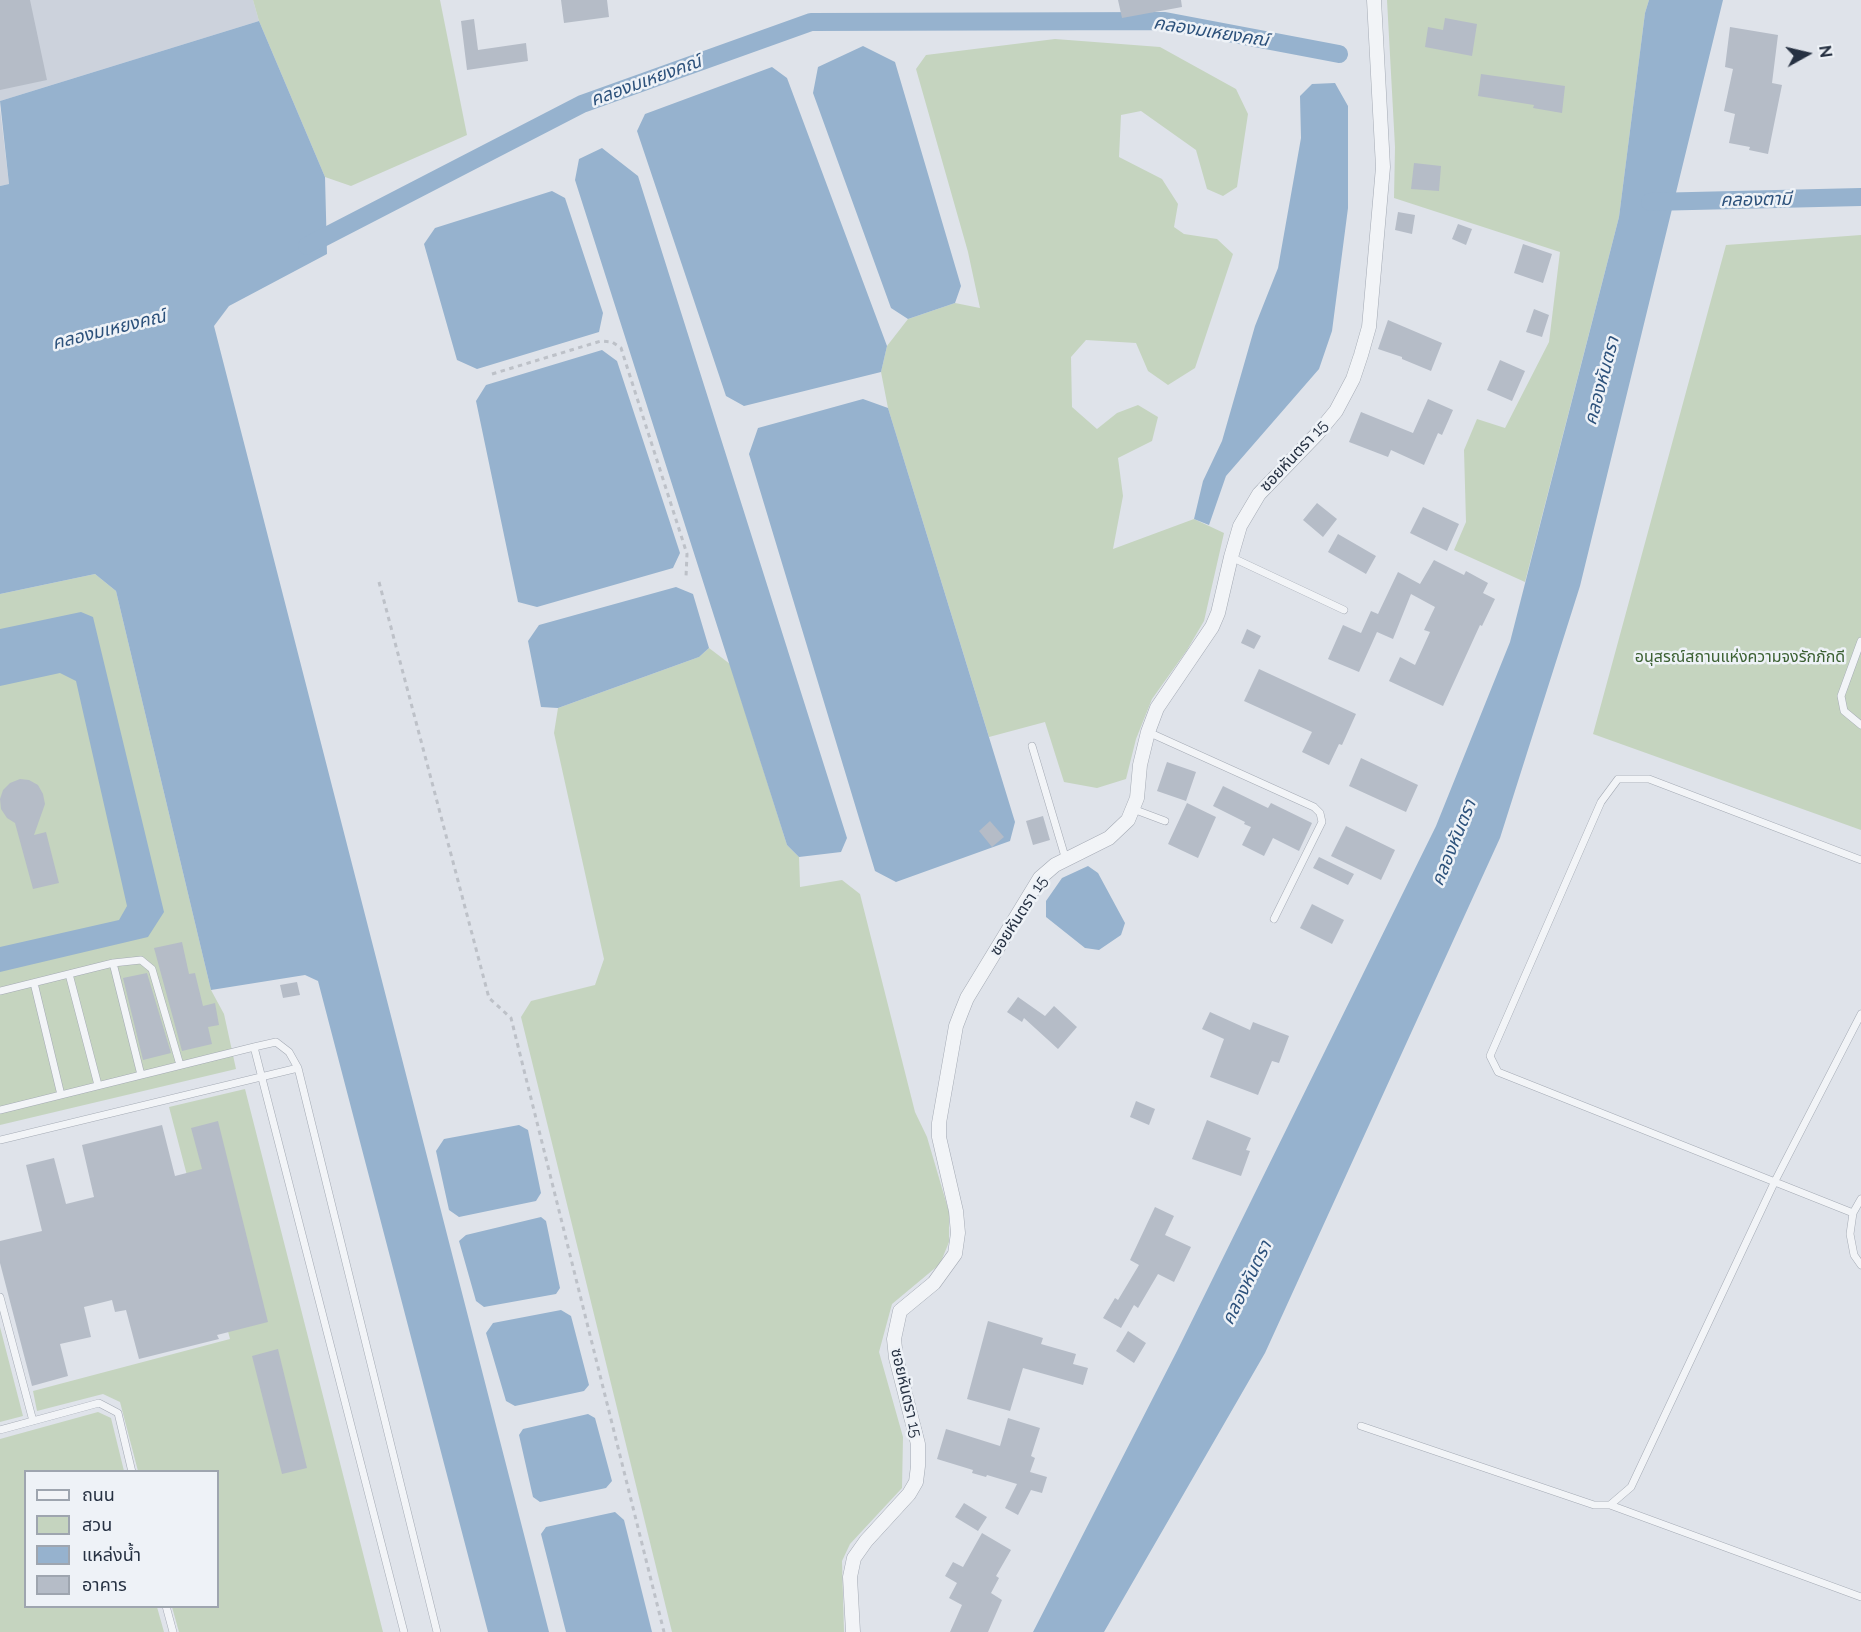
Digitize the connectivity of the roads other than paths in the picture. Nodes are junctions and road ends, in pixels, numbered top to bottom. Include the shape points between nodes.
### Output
1 (1374, 0) edge
2 (1231, 557) junction
3 (1344, 610) dead end
4 (1861, 641) edge
5 (1861, 725) edge
6 (1148, 732) junction
7 (1032, 746) dead end
8 (1133, 808) junction
9 (1165, 821) dead end
10 (1066, 860) junction
11 (1861, 860) edge
12 (1274, 919) dead end
13 (113, 963) junction
14 (69, 974) junction
15 (34, 982) junction
16 (0, 991) edge
17 (1861, 1014) edge
18 (254, 1047) junction
19 (180, 1065) junction
20 (298, 1068) junction
21 (141, 1075) junction
22 (262, 1077) junction
23 (98, 1085) junction
24 (62, 1095) junction
25 (0, 1110) edge
26 (0, 1140) edge
27 (1775, 1181) junction
28 (1861, 1199) edge
29 (1853, 1213) junction
30 (1861, 1264) edge
31 (0, 1297) edge
32 (33, 1421) junction
33 (1361, 1425) dead end
34 (0, 1430) edge
35 (132, 1470) edge
36 (1610, 1505) junction
37 (1861, 1597) edge
38 (166, 1608) edge
39 (172, 1632) edge
40 (404, 1632) edge
41 (437, 1632) edge
42 (853, 1632) edge

1 - 2 street, ซอยหันตรา 15 via 1383,167 1369,327 1353,379 1336,411 1258,494 1240,526
2 - 3 lane
2 - 6 street, ซอยหันตรา 15 via 1212,627 1157,708
4 - 5 lane via 1841,696 1844,711
6 - 8 street, ซอยหันตรา 15
6 - 12 lane via 1320,813 1322,822
7 - 10 lane
8 - 9 lane
8 - 10 street, ซอยหันตรา 15 via 1128,820 1109,838
10 - 42 street, ซอยหันตรา 15 via 1041,878 967,998 956,1026 939,1123 956,1211 955,1254 934,1283 900,1311 894,1339 918,1444 916,1482 854,1558 850,1576
11 - 27 lane via 1648,779 1618,779 1601,802 1490,1056 1498,1072
13 - 14 lane
13 - 19 lane via 141,960 152,969
13 - 21 lane
14 - 15 lane
14 - 23 lane
15 - 16 lane
15 - 24 lane
17 - 27 lane
18 - 19 lane
18 - 20 lane via 276,1042
18 - 22 lane
19 - 21 lane
20 - 22 lane
20 - 41 lane
21 - 23 lane
22 - 26 lane
22 - 40 lane
23 - 24 lane
24 - 25 lane
27 - 29 lane
27 - 36 lane via 1631,1487
28 - 29 lane
29 - 30 lane via 1850,1234 1854,1255
31 - 32 lane
32 - 34 lane
32 - 35 lane via 99,1403 118,1413
33 - 36 lane via 1594,1505
36 - 37 lane
38 - 39 lane

